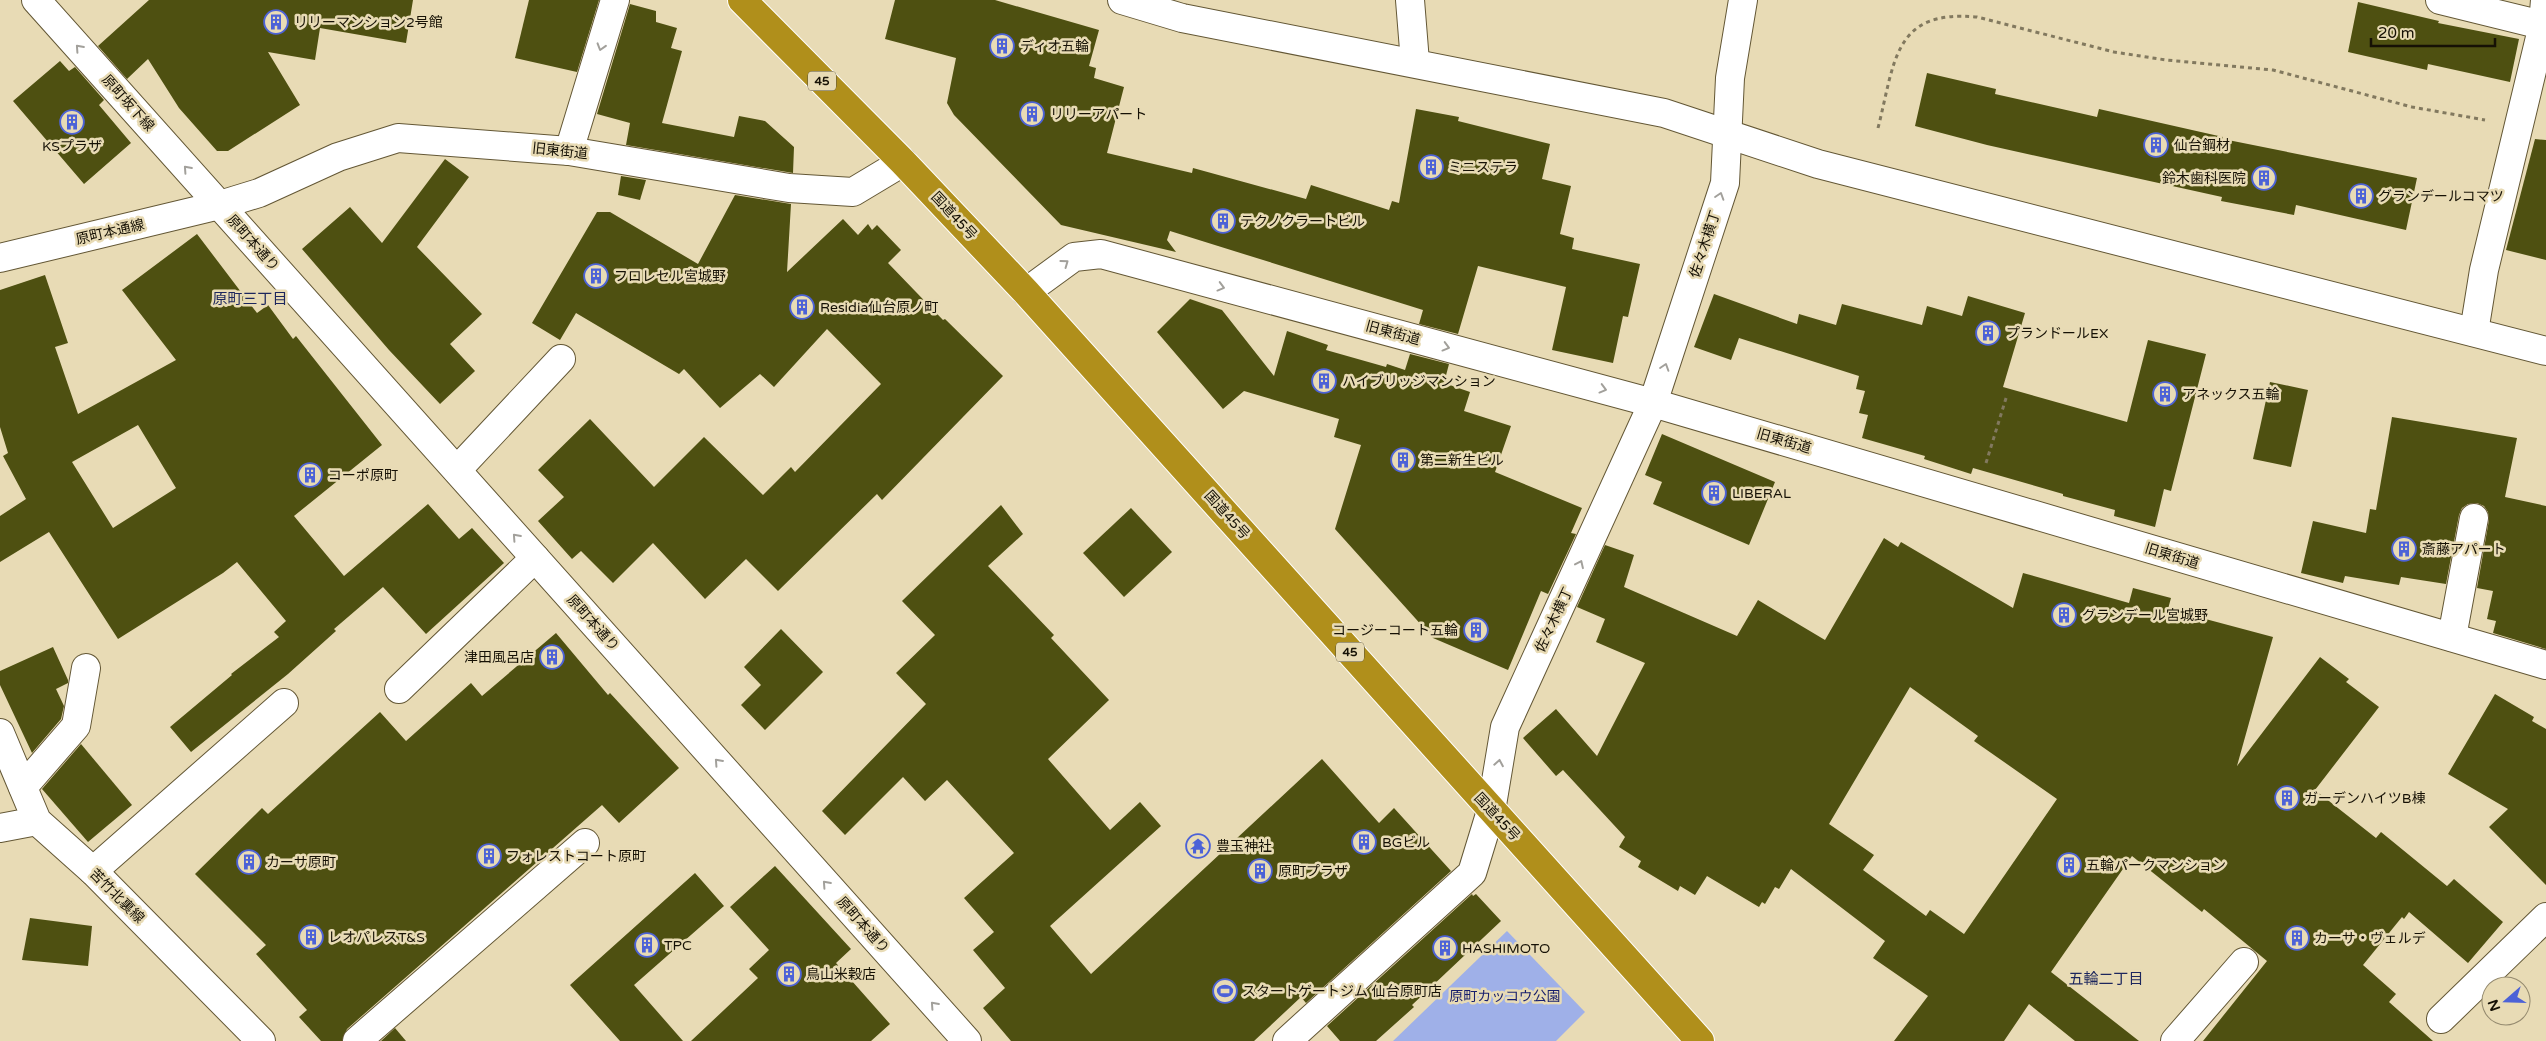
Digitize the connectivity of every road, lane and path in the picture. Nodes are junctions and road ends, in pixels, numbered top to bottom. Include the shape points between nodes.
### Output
1 (36, 0) edge
2 (615, 0) edge
3 (742, 0) edge
4 (1122, 0) edge
5 (1410, 0) edge
6 (1743, 0) edge
7 (2440, 0) edge
8 (2545, 17) edge
9 (1416, 62) junction
10 (2489, 120) dead end
11 (1878, 128) dead end
12 (1728, 135) junction
13 (569, 150) junction
14 (903, 162) junction
15 (220, 205) junction
16 (0, 258) edge
17 (1026, 292) junction
18 (2474, 332) junction
19 (2546, 351) edge
20 (561, 359) dead end
21 (2007, 395) dead end
22 (1654, 403) junction
23 (457, 470) junction
24 (1975, 497) junction
25 (2474, 518) dead end
26 (535, 558) junction
27 (2452, 638) junction
28 (2546, 666) edge
29 (86, 668) dead end
30 (399, 689) dead end
31 (284, 703) dead end
32 (0, 733) edge
33 (23, 787) junction
34 (1491, 811) junction
35 (37, 820) junction
36 (0, 828) edge
37 (585, 843) dead end
38 (93, 871) junction
39 (2546, 917) edge
40 (2244, 962) dead end
41 (2440, 1019) dead end
42 (261, 1041) edge
43 (357, 1041) edge
44 (966, 1041) edge
45 (1287, 1041) edge
46 (1700, 1041) edge
47 (2174, 1041) edge

15 -> 1 street, 原町坂下線
2 -> 13 street
3 - 14 highway, 国道45号 / 45
4 - 9 street via 1182,18
5 - 9 street
6 - 12 street, 佐々木横丁 via 1730,78
7 - 8 street
8 - 18 street via 2484,270
9 - 12 street via 1664,113
10 - 11 path via 2412,107 2273,70 2114,52 1958,15 1922,23 1908,36 1897,55
12 - 18 street via 1818,164
22 -> 12 street, 佐々木横丁 via 1725,183
13 - 14 street, 旧東街道 via 789,188 852,192
13 - 15 street, 旧東街道 via 398,138 338,157 259,193
14 - 17 highway, 国道45号 / 45
15 - 16 street, 原町本通線
15 - 23 street, 原町本通り
17 -> 22 street, 旧東街道 via 1074,256 1100,254
17 - 34 highway, 国道45号 / 45
18 - 19 street
20 - 23 street
21 - 24 path
22 - 24 street, 旧東街道
34 -> 22 street, 佐々木横丁 via 1505,727
26 -> 23 street, 原町本通り
24 - 27 street, 旧東街道
25 - 27 street
26 - 30 street
44 -> 26 street, 原町本通り
27 - 28 street, 旧東街道
29 - 33 street via 76,726
31 - 38 street
32 - 33 street, 苦竹北裏線
33 - 35 street, 苦竹北裏線
34 - 45 street, 佐々木横丁 via 1472,873
34 - 46 highway, 国道45号 / 45
35 - 36 street
35 - 38 street, 苦竹北裏線
37 - 43 street
38 - 42 street, 苦竹北裏線
39 - 41 street
40 - 47 street

